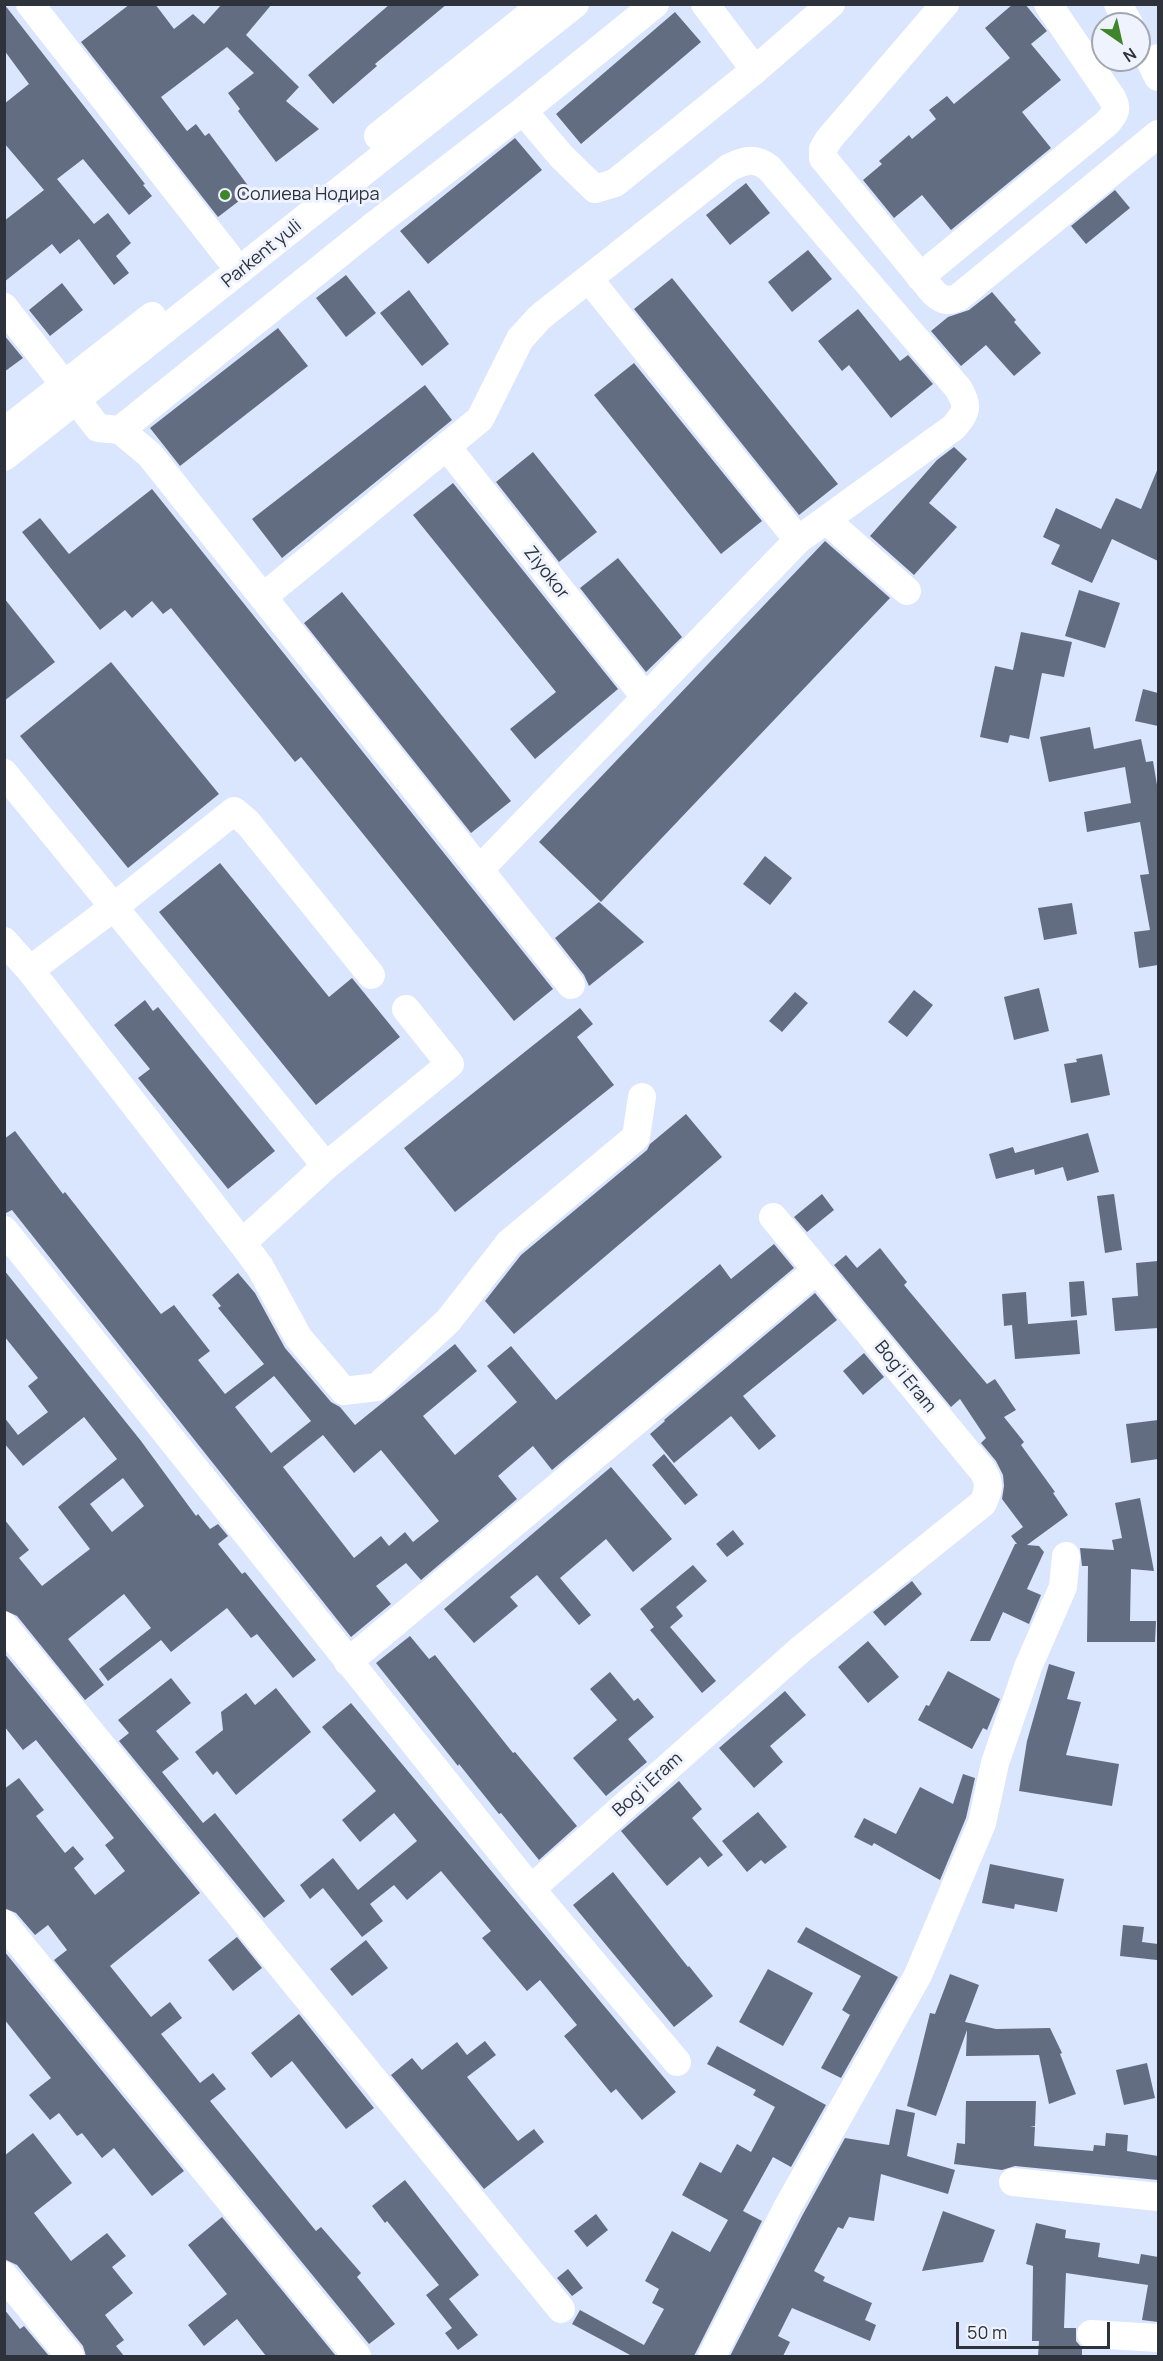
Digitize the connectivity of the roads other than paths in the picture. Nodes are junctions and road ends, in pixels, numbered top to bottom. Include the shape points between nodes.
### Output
1 (30, 4) edge
2 (543, 4) edge
3 (575, 4) edge
4 (655, 4) edge
5 (705, 4) edge
6 (831, 4) edge
7 (945, 4) edge
8 (1048, 4) edge
9 (755, 70) junction
10 (523, 111) junction
11 (1158, 134) edge
12 (228, 256) junction
13 (920, 277) junction
14 (589, 279) junction
15 (4, 307) edge
16 (71, 393) junction
17 (120, 430) junction
18 (4, 432) edge
19 (447, 447) junction
20 (4, 458) edge
21 (826, 520) junction
22 (798, 540) junction
23 (907, 591) dead end
24 (263, 597) junction
25 (646, 698) junction
26 (4, 773) edge
27 (479, 870) junction
28 (114, 907) junction
29 (4, 941) edge
30 (30, 970) junction
31 (371, 975) dead end
32 (571, 985) dead end
33 (405, 1009) dead end
34 (642, 1097) dead end
35 (326, 1166) junction
36 (773, 1217) dead end
37 (4, 1230) edge
38 (242, 1243) junction
39 (817, 1270) junction
40 (1066, 1556) dead end
41 (4, 1626) edge
42 (348, 1662) junction
43 (531, 1889) junction
44 (4, 1924) edge
45 (677, 2062) dead end
46 (1013, 2182) dead end
47 (1158, 2197) edge
48 (4, 2276) edge
49 (561, 2309) dead end
50 (1091, 2334) dead end
51 (1158, 2338) edge
52 (70, 2356) edge
53 (357, 2356) edge
54 (711, 2356) edge

1 - 12 street
2 - 12 street, Parkent yuli
3 - 16 street, Parkent yuli
4 - 10 street
5 - 9 street
6 - 9 street
7 - 13 street via 829,139 822,158
8 - 13 street via 1112,98 1115,113
9 - 10 street via 615,183 595,189
10 - 17 street
11 - 13 street via 959,297 942,300
12 - 16 street, Parkent yuli
14 - 19 street via 530,327 520,339 480,419
14 - 21 street via 730,167 745,160 759,161 769,168 958,388 965,401 965,413 954,427
14 - 22 street
15 - 16 street
16 - 17 street via 98,428
16 - 18 street, Parkent yuli
16 - 20 street, Parkent yuli
17 - 24 street via 150,455
19 - 24 street
19 - 25 street, Ziyokor
21 - 22 street
21 - 23 street
22 - 25 street
24 - 27 street
25 - 27 street
26 - 28 street
27 - 32 street
28 - 30 street
28 - 31 street via 234,811 248,823
28 - 35 street
29 - 30 street
30 - 38 street
33 - 35 street via 450,1064
34 - 38 street via 636,1137 509,1243 448,1321 377,1387 344,1391 298,1337 260,1267
35 - 38 street
36 - 39 street, Bog'i Eram
37 - 42 street
39 - 42 street
39 - 43 street, Bog'i Eram via 983,1471 989,1490 983,1503 800,1650
40 - 54 street via 1063,1587 1028,1667 995,1763 982,1823 918,1976 787,2208
41 - 49 street
42 - 43 street
43 - 45 street
44 - 53 street
46 - 47 street
48 - 52 street
50 - 51 street

